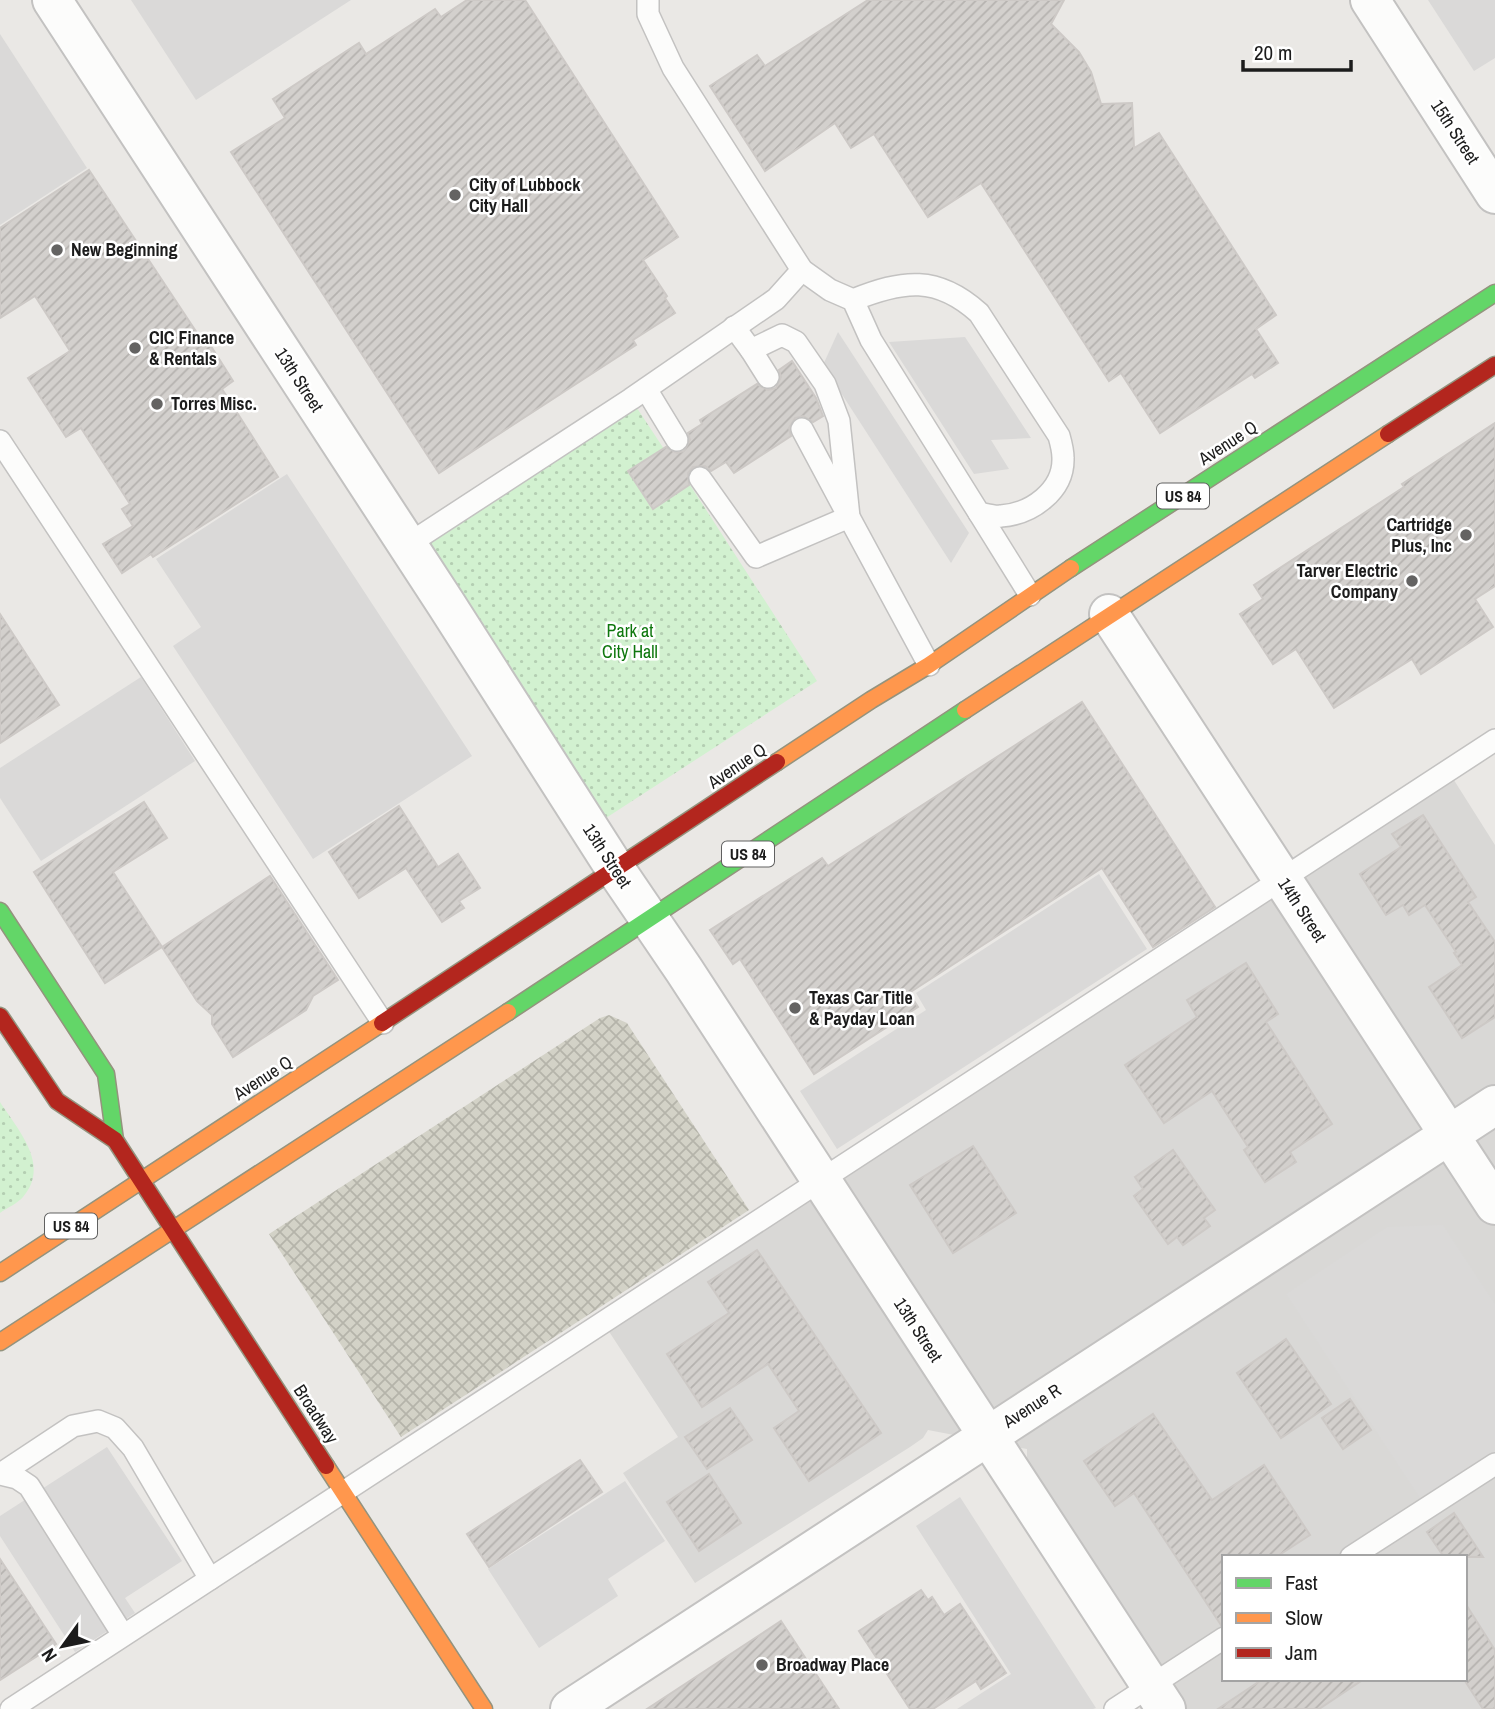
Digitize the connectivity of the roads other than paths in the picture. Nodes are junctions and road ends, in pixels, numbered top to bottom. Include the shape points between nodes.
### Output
1 (52, 0) edge
2 (648, 0) edge
3 (1370, 0) edge
4 (1495, 194) edge
5 (802, 270) junction
6 (1495, 293) edge
7 (853, 300) junction
8 (734, 327) junction
9 (751, 350) junction
10 (1495, 365) edge
11 (768, 377) dead end
12 (646, 389) junction
13 (802, 429) dead end
14 (677, 440) dead end
15 (0, 441) edge
16 (701, 478) dead end
17 (979, 513) junction
18 (849, 517) junction
19 (407, 545) junction
20 (1030, 595) junction
21 (1110, 614) junction
22 (929, 665) junction
23 (1495, 740) edge
24 (616, 870) junction
25 (1283, 880) junction
26 (0, 911) edge
27 (650, 920) junction
28 (0, 1016) edge
29 (383, 1023) junction
30 (1495, 1105) edge
31 (1449, 1135) junction
32 (115, 1140) junction
33 (142, 1180) junction
34 (821, 1180) junction
35 (1495, 1205) edge
36 (174, 1229) junction
37 (0, 1273) edge
38 (0, 1342) edge
39 (988, 1436) junction
40 (1495, 1464) edge
41 (1, 1474) edge
42 (343, 1492) junction
43 (1354, 1555) edge
44 (210, 1579) junction
45 (123, 1636) junction
46 (1222, 1641) edge
47 (1158, 1697) edge
48 (11, 1709) edge
49 (484, 1709) edge
50 (570, 1709) edge
51 (1115, 1709) edge

1 - 19 street, 13th Street
2 - 5 lane via 648,14 673,68
3 - 4 street, 15th Street
5 - 7 lane
5 - 8 lane via 776,299
6 - 20 main road, Avenue Q / US 84
7 - 17 lane via 871,340
7 - 17 lane via 908,284 937,287 962,298 979,313 1059,436 1064,459 1058,482 1045,500 1000,516
8 - 9 lane
8 - 12 lane
9 - 11 lane
9 - 18 lane via 782,335 796,342 825,384 839,421
10 - 21 main road, US 84
12 - 14 lane
12 - 19 lane
13 - 18 lane
15 - 29 lane
16 - 18 lane via 756,557
17 - 20 lane
18 - 22 lane
19 - 24 street, 13th Street
20 - 22 main road, Avenue Q / US 84
21 - 25 street, 14th Street
21 - 27 main road, US 84
22 - 24 main road, Avenue Q / US 84
23 - 25 lane
24 - 27 street, 13th Street
24 - 29 main road, Avenue Q / US 84
25 - 31 street, 14th Street
25 - 34 lane
26 - 32 main road, Broadway via 106,1073
27 - 34 street, 13th Street
27 - 36 main road, US 84
28 - 32 main road, Broadway via 57,1101
29 - 33 main road, Avenue Q / US 84
30 - 31 street, Avenue R
31 - 35 street, 14th Street
31 - 39 street, Avenue R
32 - 33 main road, Broadway
33 - 36 main road, Broadway
33 - 37 main road, Avenue Q / US 84
34 - 39 street, 13th Street
34 - 42 lane
36 - 38 main road, US 84
36 - 42 main road, Broadway
39 - 47 street, 13th Street
39 - 50 street, Avenue R
40 - 43 lane
41 - 44 lane via 73,1426 98,1421 115,1428 133,1448
41 - 45 lane via 29,1486
42 - 44 lane
42 - 49 main road, Broadway
44 - 45 lane
45 - 48 lane
46 - 47 lane
47 - 51 lane

